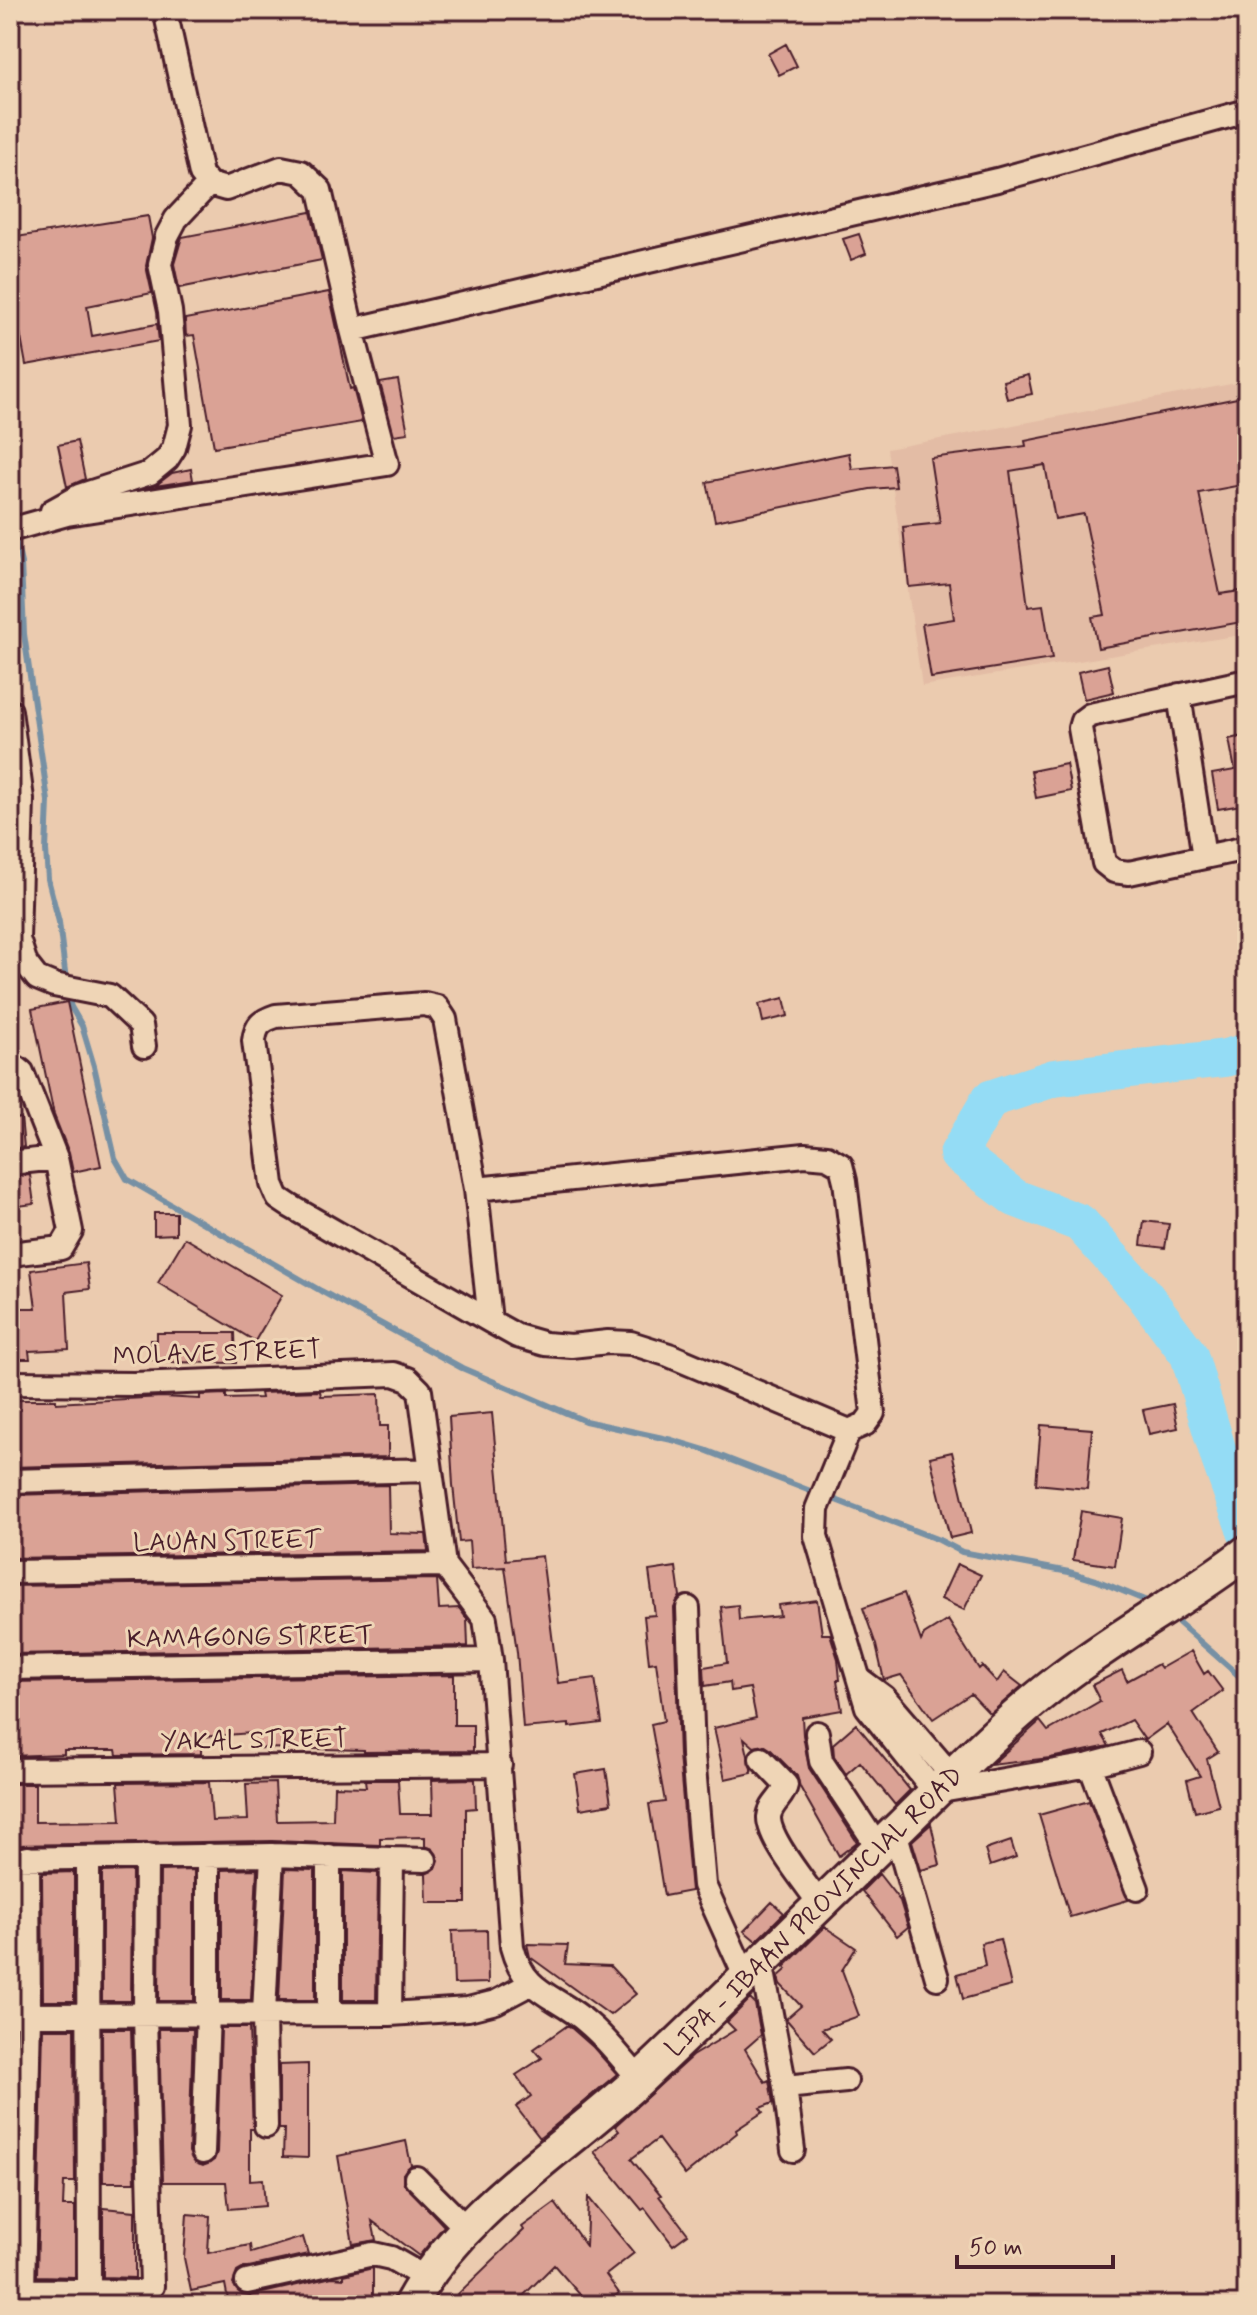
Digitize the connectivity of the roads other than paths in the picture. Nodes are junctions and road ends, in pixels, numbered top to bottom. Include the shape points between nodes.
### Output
1 (165, 10) edge
2 (1247, 111) edge
3 (209, 184) junction
4 (352, 330) junction
5 (14, 528) edge
6 (1247, 681) edge
7 (1179, 695) junction
8 (10, 711) edge
9 (1247, 848) edge
10 (1204, 857) junction
11 (144, 1046) dead end
12 (10, 1069) edge
13 (56, 1158) junction
14 (10, 1163) edge
15 (476, 1189) junction
16 (10, 1254) edge
17 (490, 1321) junction
18 (10, 1383) edge
19 (849, 1431) junction
20 (430, 1470) junction
21 (10, 1481) edge
22 (1236, 1560) edge
23 (444, 1565) junction
24 (10, 1572) edge
25 (688, 1608) dead end
26 (491, 1660) junction
27 (10, 1668) edge
28 (817, 1733) dead end
29 (1139, 1752) dead end
30 (761, 1759) dead end
31 (500, 1765) junction
32 (1090, 1765) junction
33 (10, 1770) edge
34 (944, 1784) junction
35 (887, 1839) junction
36 (208, 1855) junction
37 (272, 1855) junction
38 (146, 1856) junction
39 (329, 1856) junction
40 (88, 1858) junction
41 (19, 1859) edge
42 (392, 1859) junction
43 (425, 1860) dead end
44 (1137, 1889) dead end
45 (820, 1904) junction
46 (753, 1968) junction
47 (937, 1978) dead end
48 (530, 1984) junction
49 (208, 2013) junction
50 (264, 2013) junction
51 (329, 2013) junction
52 (88, 2014) junction
53 (145, 2014) junction
54 (390, 2014) junction
55 (20, 2015) edge
56 (640, 2079) junction
57 (846, 2081) dead end
58 (785, 2087) junction
59 (266, 2126) dead end
60 (793, 2150) dead end
61 (203, 2152) dead end
62 (416, 2178) dead end
63 (468, 2230) junction
64 (247, 2282) dead end
65 (16, 2290) edge
66 (89, 2290) junction
67 (416, 2298) edge

1 - 3 street via 201,174
2 - 4 street via 997,180
3 - 4 street via 226,189 281,168 301,172 320,190
3 - 5 street via 176,219 160,264 170,311 180,425 174,448 150,473 79,496
4 - 5 street via 387,464 67,514
6 - 7 street
7 - 10 street
7 - 10 street via 1090,715 1082,721 1081,742 1104,863 1129,873
8 - 11 street via 22,799 18,939 26,964 37,978 54,985 110,996 141,1025
9 - 10 street
12 - 13 street via 22,1072
13 - 14 street
13 - 16 street via 71,1231 67,1241 61,1248
15 - 17 street
15 - 17 street via 445,1019 437,1007 424,1004 261,1021 254,1041 278,1198
15 - 19 street via 805,1155 841,1165 873,1413
17 - 19 street via 545,1344 631,1343
18 - 20 street, MOLAVE STREET via 394,1374 420,1391
19 - 34 street via 819,1505 816,1536 867,1707
20 - 21 street
20 - 23 street
22 - 34 main road, LIPA - IBAAN PROVINCIAL ROAD via 1052,1685
23 - 24 street, LAUAN STREET
23 - 26 street via 485,1619
25 - 46 street via 704,1885
26 - 27 street, KAMAGONG STREET
26 - 31 street
28 - 35 street via 821,1761
29 - 32 street
30 - 45 street via 786,1785 768,1821
31 - 33 street, YAKAL STREET
31 - 48 street via 512,1947
32 - 34 street
32 - 44 street
34 - 35 main road, LIPA - IBAAN PROVINCIAL ROAD
35 - 45 main road, LIPA - IBAAN PROVINCIAL ROAD
35 - 47 street
36 - 37 street
36 - 38 street
36 - 49 street
37 - 39 street
37 - 50 street
38 - 40 street
38 - 53 street
39 - 42 street
39 - 51 street
40 - 41 street
40 - 52 street
41 - 55 street
42 - 43 street
42 - 54 street
45 - 46 main road, LIPA - IBAAN PROVINCIAL ROAD
46 - 56 main road, LIPA - IBAAN PROVINCIAL ROAD
46 - 58 street
48 - 54 street via 468,2009
48 - 56 street via 588,2022
49 - 50 street
49 - 53 street
49 - 61 street
50 - 51 street
50 - 59 street
51 - 54 street
52 - 53 street
52 - 55 street
52 - 66 street
53 - 66 street via 152,2286 142,2292
55 - 65 street
56 - 63 main road, LIPA - IBAAN PROVINCIAL ROAD
57 - 58 street
58 - 60 street
62 - 63 street
63 - 67 main road, LIPA - IBAAN PROVINCIAL ROAD
64 - 67 street via 373,2254 391,2258
65 - 66 street

